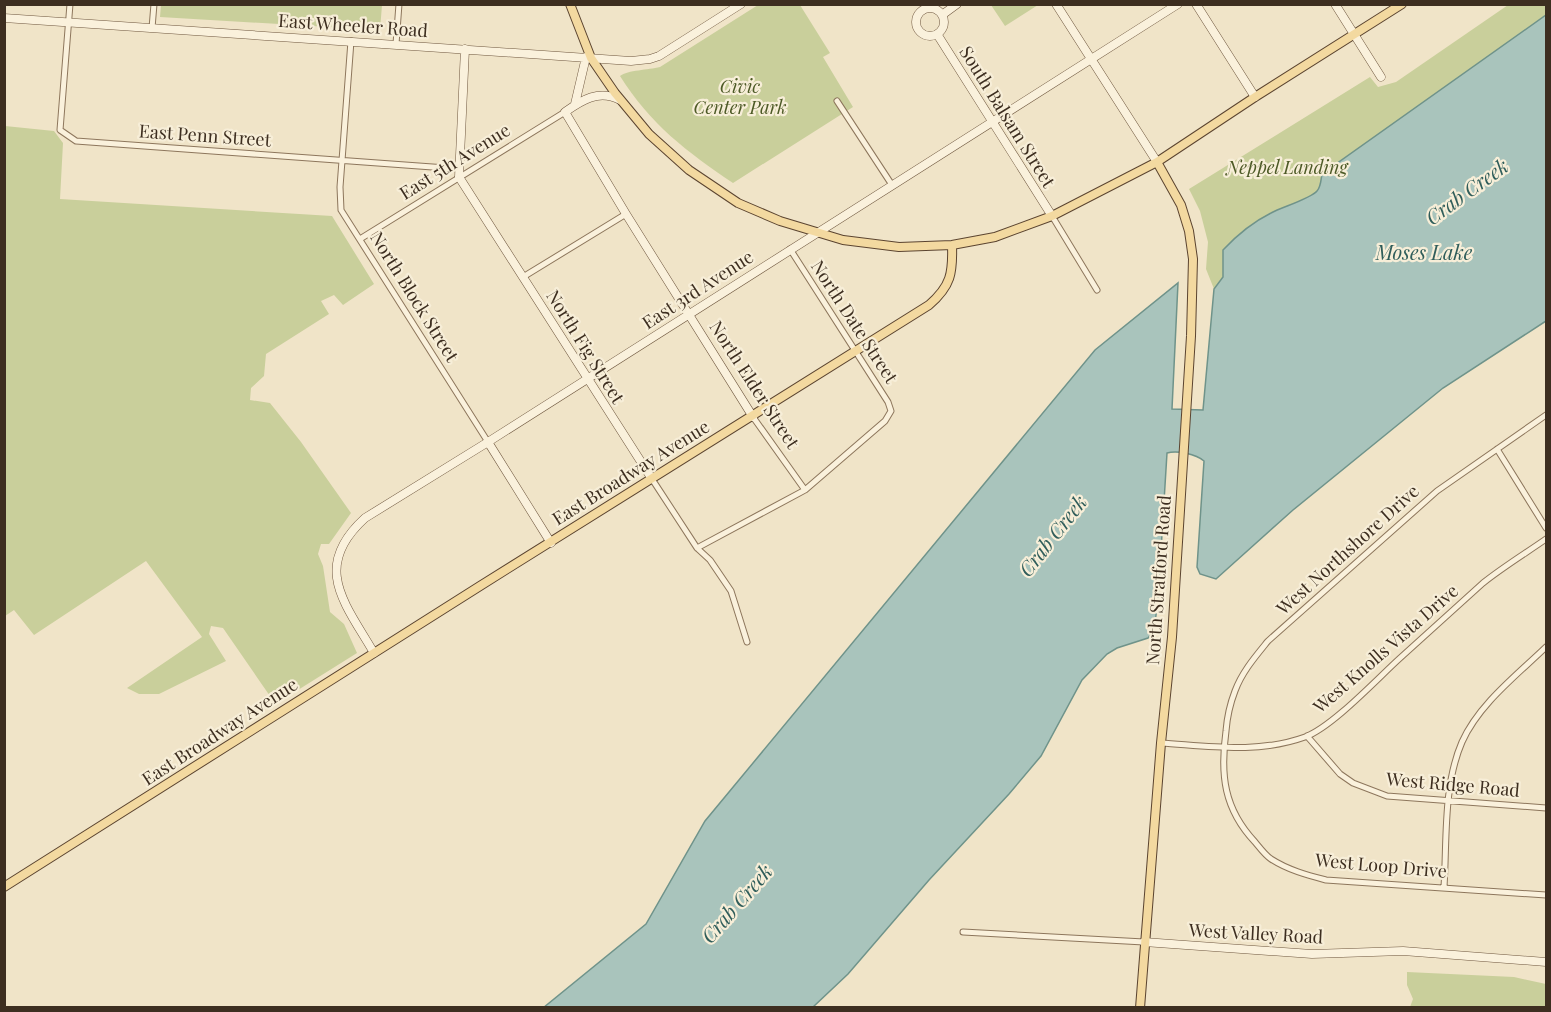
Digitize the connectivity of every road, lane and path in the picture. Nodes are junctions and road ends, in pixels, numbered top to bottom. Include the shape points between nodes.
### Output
1 (70, 4) edge
2 (154, 4) edge
3 (399, 4) edge
4 (570, 4) edge
5 (741, 4) edge
6 (957, 4) edge
7 (1056, 4) edge
8 (1178, 4) edge
9 (1196, 4) edge
10 (1335, 4) edge
11 (1402, 4) edge
12 (919, 8) edge
13 (942, 15) junction
14 (4, 18) edge
15 (69, 22) junction
16 (152, 28) junction
17 (937, 34) junction
18 (1354, 35) junction
19 (351, 40) junction
20 (396, 44) junction
21 (465, 49) junction
22 (588, 58) junction
23 (1091, 59) junction
24 (1382, 78) dead end
25 (1255, 97) junction
26 (622, 101) junction
27 (837, 101) dead end
28 (575, 104) junction
29 (565, 112) junction
30 (991, 122) junction
31 (342, 160) junction
32 (1157, 162) junction
33 (459, 173) junction
34 (892, 185) junction
35 (626, 214) junction
36 (1052, 216) junction
37 (816, 233) junction
38 (360, 239) junction
39 (952, 245) junction
40 (790, 249) junction
41 (523, 277) junction
42 (1097, 290) dead end
43 (689, 314) junction
44 (855, 350) junction
45 (587, 378) junction
46 (1546, 415) edge
47 (753, 417) junction
48 (488, 442) junction
49 (1497, 449) junction
50 (652, 479) junction
51 (806, 490) junction
52 (1546, 528) edge
53 (1546, 539) edge
54 (551, 543) junction
55 (697, 548) junction
56 (747, 642) dead end
57 (1546, 647) edge
58 (374, 653) junction
59 (1307, 736) junction
60 (1161, 742) junction
61 (1223, 748) junction
62 (1449, 801) junction
63 (1546, 808) edge
64 (4, 887) edge
65 (1444, 887) junction
66 (1546, 895) edge
67 (963, 932) dead end
68 (1144, 942) junction
69 (1546, 962) edge
70 (1140, 1008) edge

1 - 15 street
2 - 16 street
3 - 20 street
4 - 22 main road
5 - 22 main road via 651,59
6 - 13 main road
7 - 23 main road
8 - 23 main road, East 3rd Avenue
9 - 25 main road
10 - 18 main road
11 - 18 main road
12 - 13 main road, South Balsam Street via 932,8
12 - 17 main road, South Balsam Street via 918,30 928,36
13 - 17 main road, South Balsam Street via 944,24
14 - 15 main road, East Wheeler Road
15 - 16 main road, East Wheeler Road
15 - 31 street, East Penn Street via 60,130 76,141
16 - 19 main road, East Wheeler Road
17 - 30 main road, South Balsam Street
18 - 24 main road
18 - 25 main road
19 - 20 main road, East Wheeler Road
19 - 31 street, North Block Street
20 - 21 main road, East Wheeler Road
21 - 22 main road, East Wheeler Road
21 - 33 main road
22 - 26 main road
22 - 28 main road
23 - 30 main road, East 3rd Avenue
23 - 32 main road
25 - 32 main road
26 - 28 main road via 599,95
26 - 37 main road via 649,134 689,170 742,205
27 - 34 street
28 - 29 main road
29 - 33 street, East 5th Avenue
29 - 35 main road, North Elder Street
30 - 34 main road, East 3rd Avenue
30 - 36 main road, South Balsam Street
31 - 33 street, East Penn Street
31 - 38 street, North Block Street via 341,210
32 - 36 main road
32 - 60 main road, North Stratford Road via 1181,205 1193,259 1184,469
33 - 38 street, East 5th Avenue
33 - 41 main road, North Fig Street
34 - 37 main road, East 3rd Avenue
35 - 41 street
35 - 43 main road, North Elder Street
36 - 39 main road via 995,237
36 - 42 street
37 - 39 main road via 899,248
37 - 40 main road, East 3rd Avenue
38 - 48 street, North Block Street
39 - 44 main road, East Broadway Avenue via 952,270 943,293 929,306
40 - 43 main road, East 3rd Avenue
40 - 44 street, North Date Street
41 - 45 main road, North Fig Street
43 - 45 main road, East 3rd Avenue
43 - 47 main road, North Elder Street
44 - 47 main road, East Broadway Avenue
44 - 51 street, North Date Street via 888,402 890,416
45 - 48 main road, East 3rd Avenue
45 - 50 main road, North Fig Street
46 - 49 street, West Northshore Drive
47 - 50 main road, East Broadway Avenue
47 - 51 street, North Elder Street
48 - 54 main road, North Block Street
48 - 58 main road, East 3rd Avenue via 365,518 342,544 336,573 339,590
49 - 52 street
49 - 61 street, West Northshore Drive via 1437,491 1268,641 1249,664 1235,691
50 - 54 main road, East Broadway Avenue
50 - 55 street, North Fig Street
51 - 55 street
53 - 59 street, West Knolls Vista Drive via 1485,582 1331,720
54 - 58 main road, East Broadway Avenue
55 - 56 street, North Fig Street via 731,591
57 - 62 street via 1474,722 1453,769
58 - 64 main road, East Broadway Avenue
59 - 61 street, West Knolls Vista Drive via 1281,744
59 - 62 street, West Ridge Road via 1353,783 1387,796
60 - 61 street, West Knolls Vista Drive
60 - 68 main road, North Stratford Road
61 - 65 street, West Loop Drive via 1223,781 1230,807 1243,829 1269,858 1300,874 1326,880
62 - 63 street, West Ridge Road
62 - 65 street
65 - 66 street, West Loop Drive
67 - 68 street, West Valley Road
68 - 69 main road, West Valley Road via 1312,954 1403,951
68 - 70 main road, North Stratford Road

